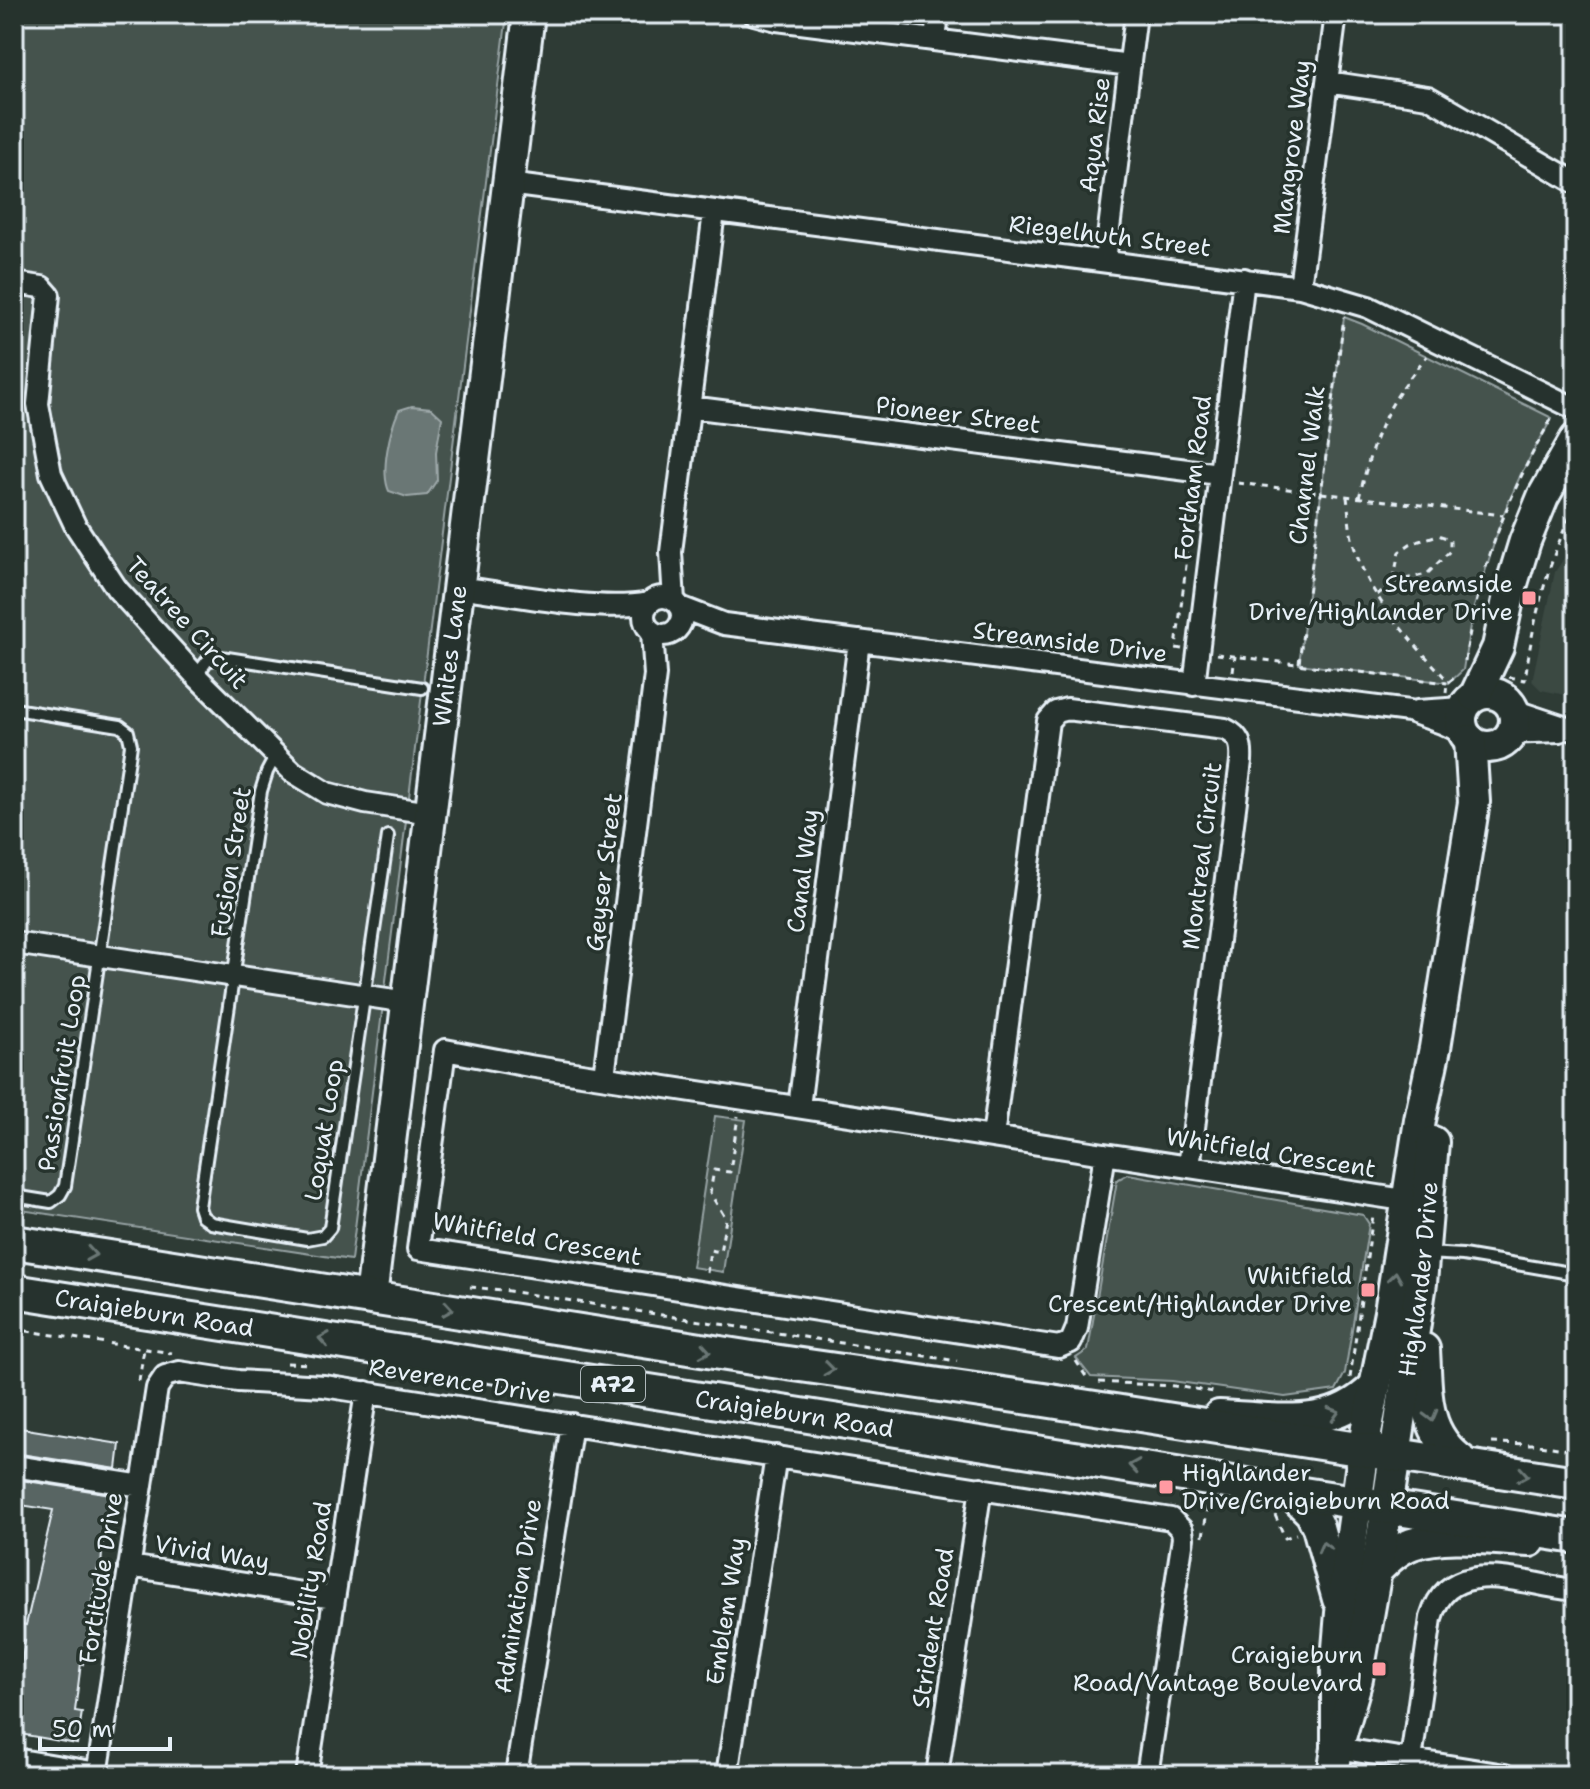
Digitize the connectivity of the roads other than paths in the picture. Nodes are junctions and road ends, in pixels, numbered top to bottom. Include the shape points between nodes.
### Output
1 (529, 14) edge
2 (754, 14) edge
3 (938, 14) edge
4 (1136, 14) edge
5 (1336, 14) edge
6 (935, 40) junction
7 (1130, 65) junction
8 (1327, 82) junction
9 (1576, 183) edge
10 (508, 184) junction
11 (714, 212) junction
12 (1105, 261) junction
13 (1244, 279) junction
14 (14, 283) edge
15 (1300, 287) junction
16 (690, 407) junction
17 (1576, 409) edge
18 (1576, 439) edge
19 (1218, 483) junction
20 (458, 587) junction
21 (664, 602) junction
22 (598, 605) junction
23 (724, 624) junction
24 (661, 630) junction
25 (859, 641) junction
26 (196, 676) junction
27 (1194, 685) junction
28 (422, 688) dead end
29 (14, 709) edge
30 (1483, 710) junction
31 (1574, 730) edge
32 (275, 757) junction
33 (430, 813) junction
34 (388, 836) dead end
35 (14, 943) edge
36 (101, 955) junction
37 (233, 976) junction
38 (365, 995) junction
39 (407, 1002) junction
40 (604, 1076) junction
41 (799, 1107) junction
42 (993, 1137) junction
43 (1105, 1154) junction
44 (1189, 1167) junction
45 (14, 1196) edge
46 (1403, 1200) junction
47 (14, 1242) edge
48 (1423, 1253) junction
49 (1576, 1274) edge
50 (1421, 1283) junction
51 (14, 1291) edge
52 (371, 1297) junction
53 (1362, 1384) junction
54 (157, 1388) joint
55 (366, 1392) junction
56 (1117, 1412) junction
57 (572, 1424) junction
58 (1380, 1454) junction
59 (1476, 1454) junction
60 (776, 1456) junction
61 (14, 1466) edge
62 (1576, 1483) edge
63 (142, 1486) junction
64 (981, 1488) junction
65 (1289, 1491) junction
66 (1372, 1505) junction
67 (1576, 1540) edge
68 (129, 1566) junction
69 (1377, 1570) junction
70 (1576, 1590) edge
71 (334, 1598) junction
72 (1341, 1613) junction
73 (14, 1759) edge
74 (1411, 1760) junction
75 (1335, 1762) edge
76 (97, 1774) edge
77 (307, 1775) edge
78 (516, 1775) edge
79 (727, 1775) edge
80 (937, 1775) edge
81 (1147, 1775) edge
82 (1505, 1775) edge

1 - 10 street, Whites Lane
2 - 6 street
3 - 6 street
4 - 7 street, Aqua Rise
5 - 8 street, Mangrove Way
6 - 7 street
7 - 12 street, Aqua Rise
8 - 9 street via 1428,97
8 - 15 street, Mangrove Way
10 - 11 street, Riegelhuth Street
10 - 20 street, Whites Lane
11 - 12 street, Riegelhuth Street
11 - 16 street
12 - 13 street, Riegelhuth Street
13 - 15 street, Riegelhuth Street
13 - 19 street, Fortham Road
14 - 26 street, Teatree Circuit via 42,287 49,295 38,404 51,474 75,525 117,589
15 - 17 street, Riegelhuth Street via 1382,314
16 - 19 street, Pioneer Street
16 - 21 street
18 - 30 street, Highlander Drive via 1525,541
19 - 27 street, Fortham Road
20 - 22 street, Streamside Drive
20 - 33 street, Whites Lane
21 - 22 street, Streamside Drive
21 - 23 street, Streamside Drive
21 - 24 street via 644,613
21 - 24 street via 682,619
22 - 24 street, Streamside Drive
23 - 24 street, Streamside Drive
23 - 25 street, Streamside Drive
24 - 40 street, Geyser Street
25 - 27 street, Streamside Drive
25 - 41 street, Canal Way
26 - 28 lane via 207,661 221,657
26 - 32 street, Teatree Circuit
27 - 30 street, Streamside Drive via 1409,711
29 - 36 lane via 120,726 128,732 131,745
30 - 31 street, Streamside Drive
30 - 46 street, Highlander Drive via 1474,802 1435,1048
32 - 33 street, Teatree Circuit via 327,793
32 - 37 lane, Fusion Street via 261,791
33 - 39 street, Whites Lane
34 - 38 lane
35 - 36 street
36 - 37 street
36 - 45 lane, Passionfruit Loop via 65,1186 51,1202
37 - 38 street
37 - 38 lane, Loquat Loop via 199,1207 211,1223 307,1239 323,1236 330,1228
38 - 39 street
39 - 52 street, Whites Lane
40 - 41 street, Whitfield Crescent
40 - 43 street, Whitfield Crescent via 445,1050 418,1249 1066,1346 1077,1328
41 - 42 street, Whitfield Crescent
42 - 43 street, Whitfield Crescent
42 - 44 street, Montreal Circuit via 1048,721 1067,709 1225,729 1237,737 1242,750
43 - 44 street, Whitfield Crescent
44 - 46 street, Whitfield Crescent
46 - 48 street, Highlander Drive
53 -> 46 street, Highlander Drive via 1390,1312
47 -> 52 main road, Craigieburn Road / A72
48 - 49 lane
48 - 50 street, Highlander Drive
50 - 58 street, Highlander Drive
50 -> 59 street via 1432,1425 1451,1455
65 -> 51 main road, Craigieburn Road / A72
52 -> 56 main road, Craigieburn Road / A72
56 -> 53 street via 1305,1419 1351,1407
53 - 58 street, Highlander Drive
54 - 55 street, Reverence Drive via 165,1376 179,1372
54 - 63 street, Fortitude Drive
55 - 57 street, Reverence Drive
55 - 71 street, Nobility Road
56 - 58 main road, Craigieburn Road / A72
57 - 60 street, Reverence Drive
57 - 78 street, Admiration Drive
58 - 59 main road, Craigieburn Road / A72
58 - 66 street, Highlander Drive
59 -> 62 main road, Craigieburn Road / A72
60 - 64 street, Reverence Drive
60 - 79 street, Emblem Way
61 - 63 street
63 - 68 street, Fortitude Drive
64 - 80 street, Strident Road
64 - 81 street, Reverence Drive via 1164,1516 1183,1534
65 - 66 main road, Craigieburn Road / A72
72 -> 65 street via 1318,1527
66 - 67 main road, Craigieburn Road / A72
66 - 69 street
66 - 72 street
67 - 69 street via 1430,1541 1398,1551
68 - 71 street, Vivid Way
68 - 76 street, Fortitude Drive
69 - 75 street
70 - 74 street via 1484,1577 1456,1582 1443,1591 1431,1618
71 - 77 street, Nobility Road
72 - 75 street
73 - 76 street
74 - 75 street
74 - 82 street

